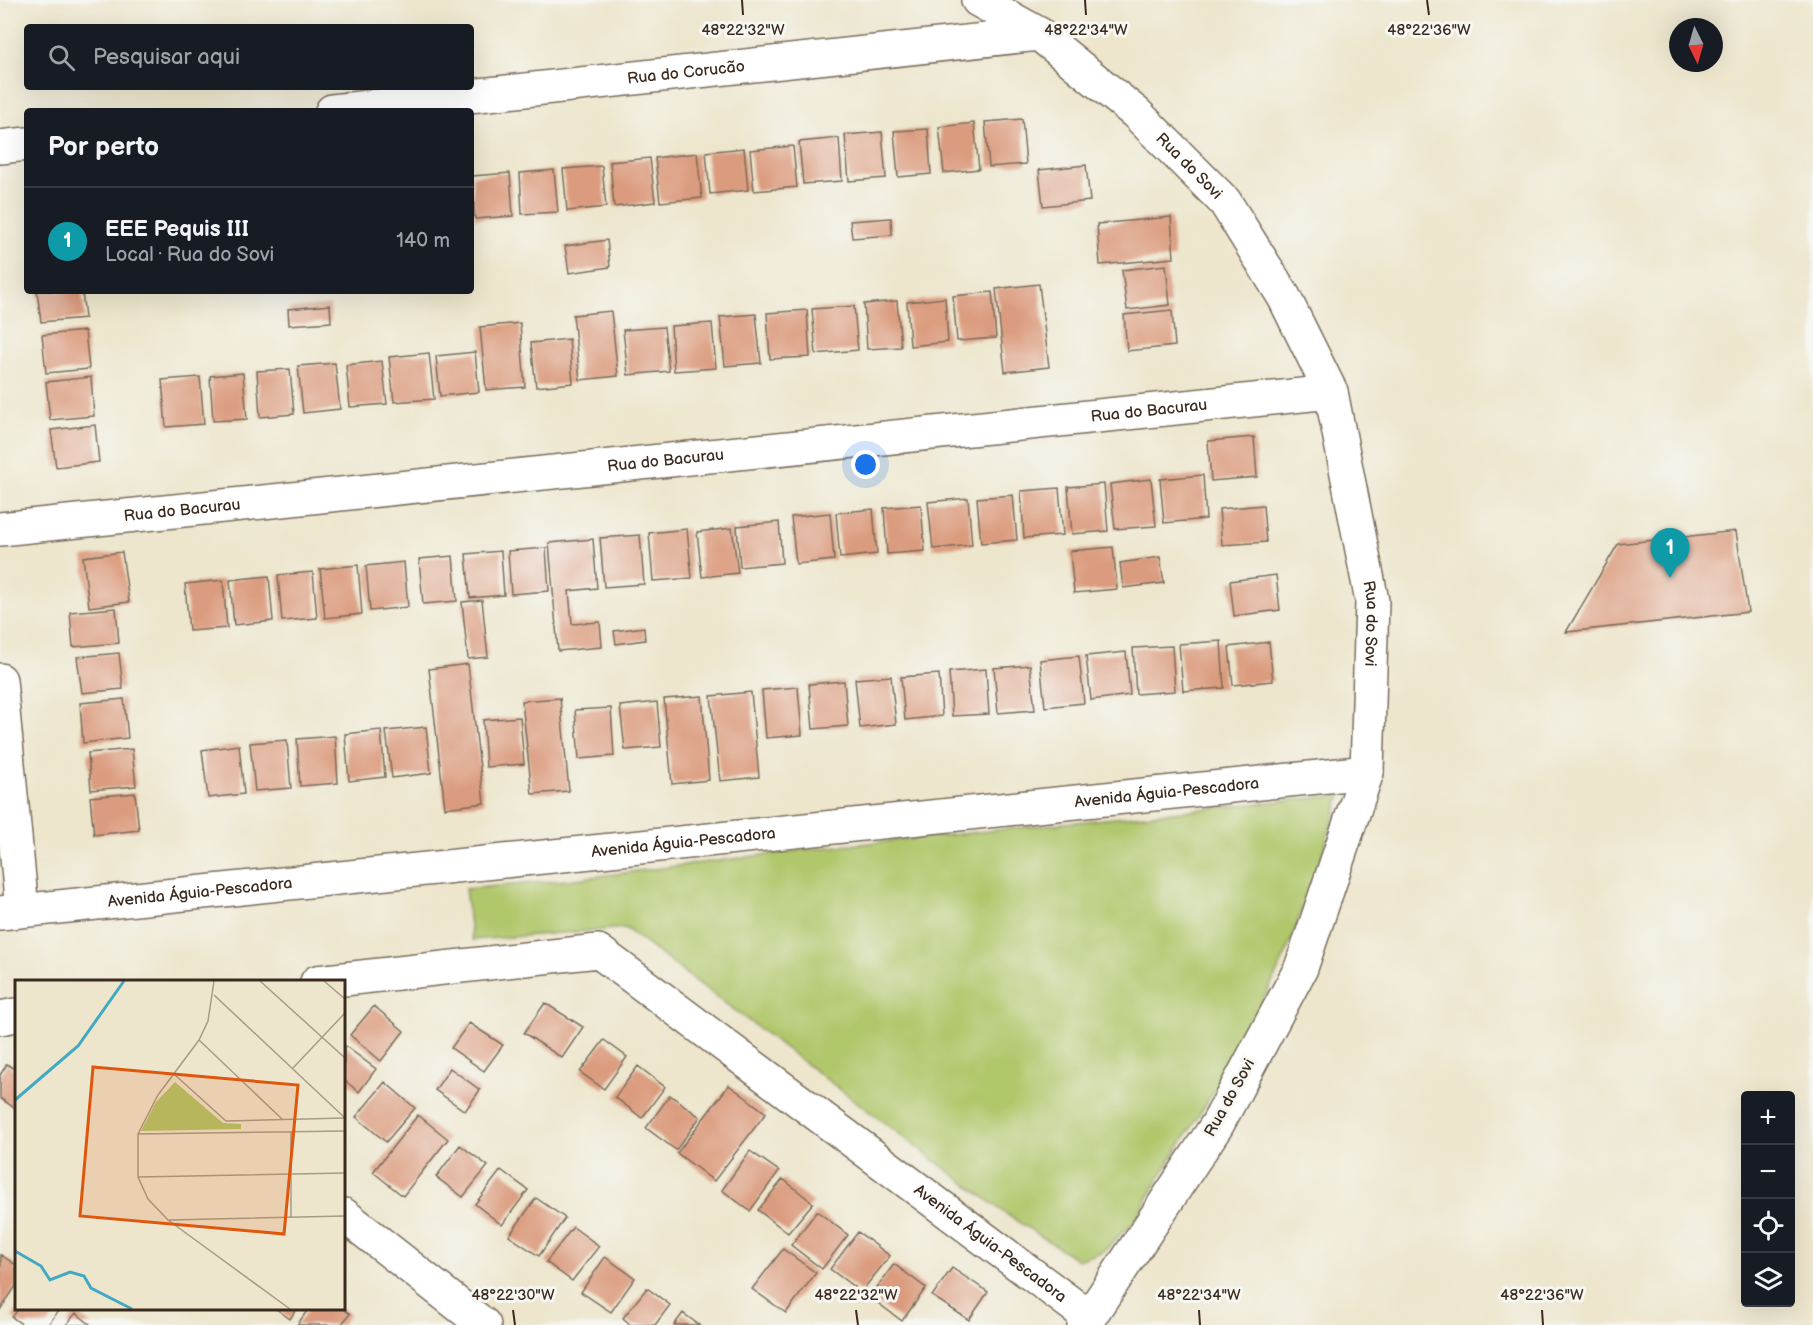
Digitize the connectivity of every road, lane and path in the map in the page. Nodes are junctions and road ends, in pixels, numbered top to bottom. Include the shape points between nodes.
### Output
1 (978, 0) edge
2 (1039, 34) junction
3 (360, 108) edge
4 (24, 144) edge
5 (0, 147) edge
6 (1331, 392) junction
7 (0, 529) edge
8 (0, 680) edge
9 (1367, 772) junction
10 (11, 912) edge
11 (326, 980) edge
12 (15, 1016) edge
13 (0, 1018) edge
14 (345, 1216) edge
15 (1086, 1321) edge
16 (484, 1325) edge

1 - 2 street, Rua do Sovi
2 - 3 street, Rua do Corucão
2 - 6 street, Rua do Sovi via 1136,113 1225,202 1284,297
4 - 5 street
6 - 7 street, Rua do Bacurau
6 - 9 street, Rua do Sovi via 1372,601
8 - 10 street
9 - 10 street, Avenida Águia-Pescadora
9 - 15 street, Rua do Sovi via 1301,968 1217,1125
11 - 15 street, Avenida Águia-Pescadora via 598,951
12 - 13 street
14 - 16 street

